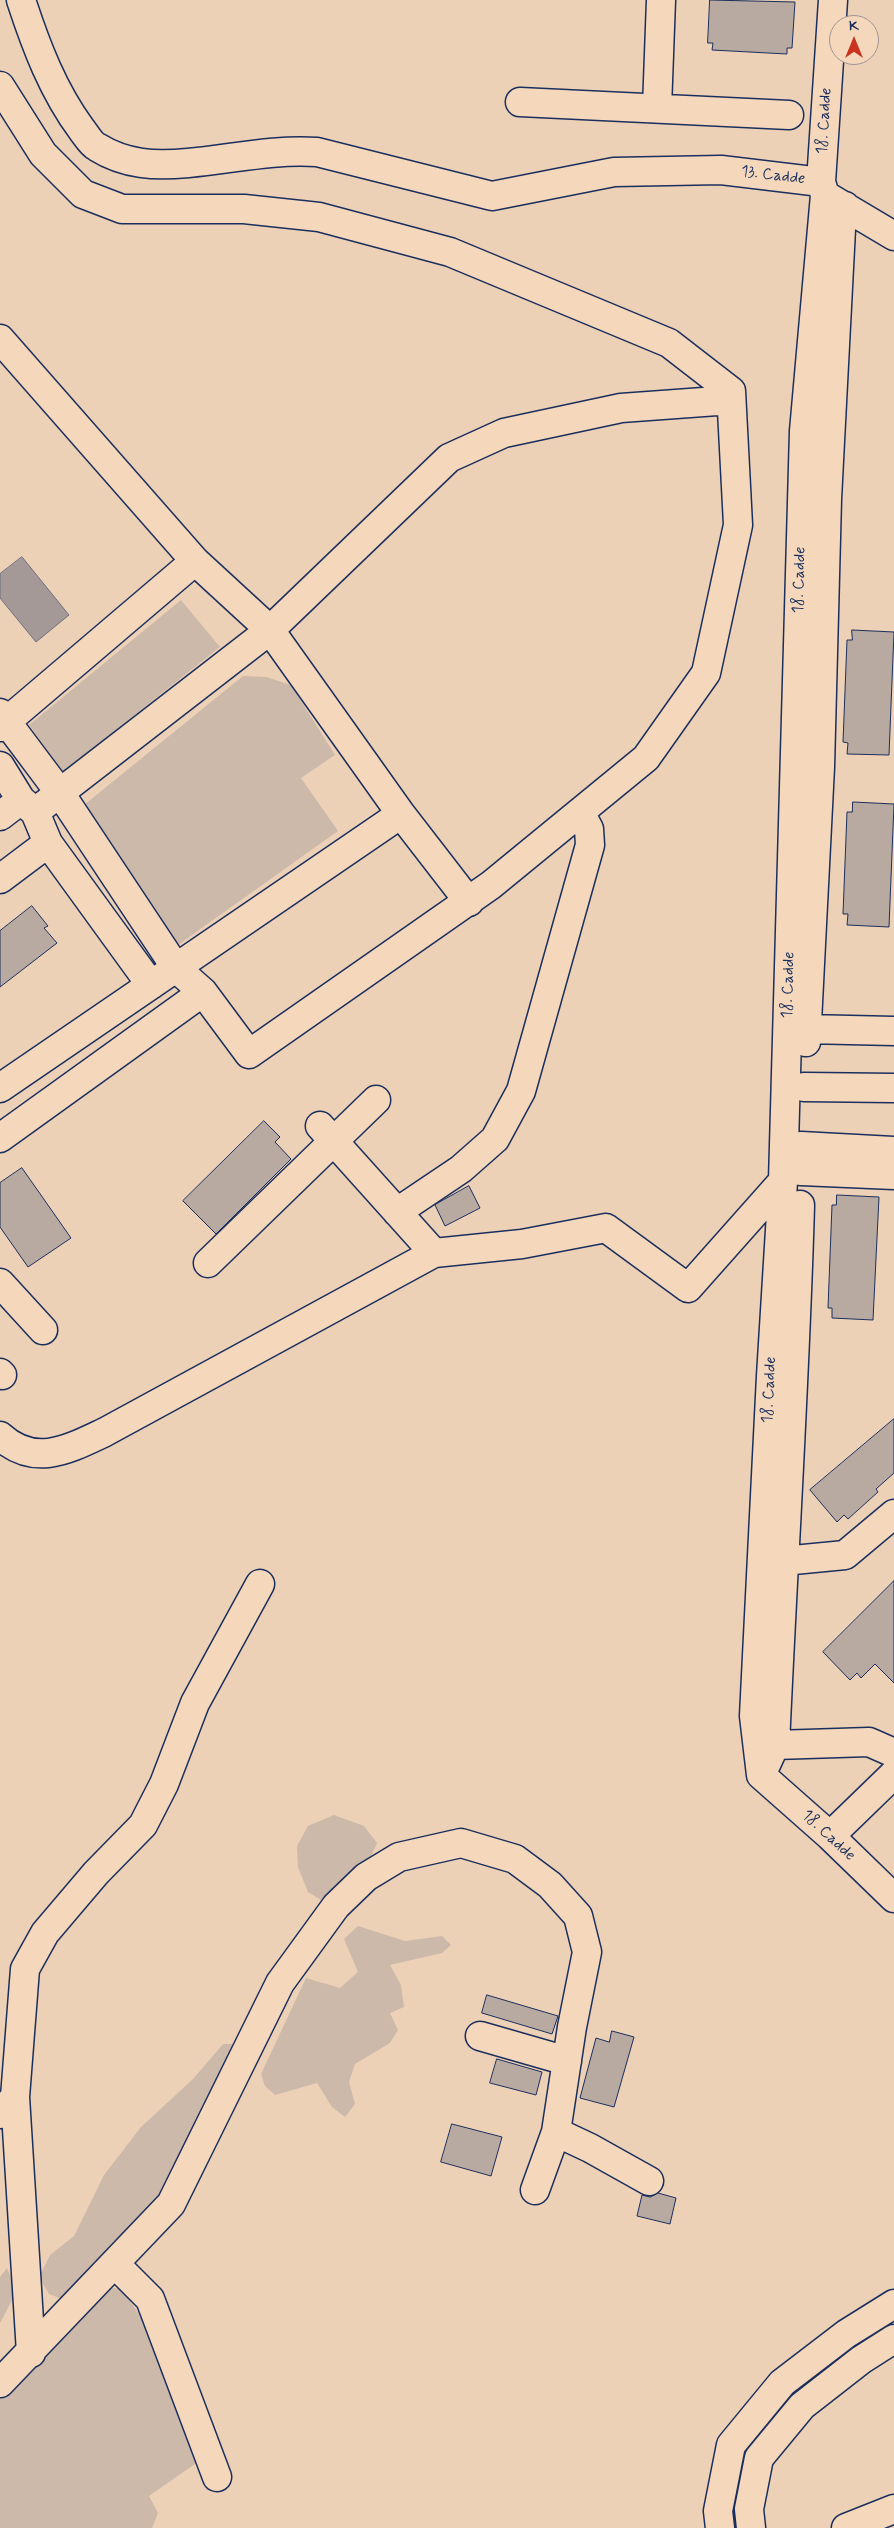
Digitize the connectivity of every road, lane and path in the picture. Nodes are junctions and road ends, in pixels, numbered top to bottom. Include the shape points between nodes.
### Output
1 (21, 0) edge
2 (660, 0) edge
3 (833, 0) edge
4 (0, 86) edge
5 (520, 102) dead end
6 (657, 108) junction
7 (789, 115) dead end
8 (830, 195) junction
9 (894, 236) edge
10 (0, 339) edge
11 (731, 400) junction
12 (195, 562) junction
13 (270, 630) junction
14 (2, 721) edge
15 (0, 766) edge
16 (60, 793) junction
17 (19, 810) edge
18 (580, 812) junction
19 (401, 814) junction
20 (48, 843) junction
21 (0, 879) edge
22 (469, 902) junction
23 (176, 968) junction
24 (151, 985) junction
25 (203, 992) junction
26 (96, 1020) junction
27 (806, 1029) junction
28 (894, 1031) edge
29 (122, 1051) junction
30 (804, 1087) junction
31 (0, 1088) edge
32 (894, 1088) edge
33 (376, 1100) dead end
34 (327, 1134) junction
35 (0, 1138) edge
36 (894, 1151) edge
37 (795, 1166) junction
38 (894, 1175) edge
39 (397, 1212) junction
40 (434, 1253) junction
41 (208, 1264) dead end
42 (0, 1283) edge
43 (43, 1330) dead end
44 (0, 1436) edge
45 (894, 1514) edge
46 (783, 1561) junction
47 (260, 1584) dead end
48 (775, 1745) junction
49 (894, 1753) edge
50 (894, 1774) edge
51 (761, 1775) junction
52 (830, 1836) junction
53 (894, 1898) edge
54 (480, 2036) dead end
55 (567, 2061) junction
56 (8, 2105) edge
57 (556, 2132) junction
58 (649, 2180) dead end
59 (535, 2190) dead end
60 (115, 2264) junction
61 (894, 2304) edge
62 (894, 2339) edge
63 (32, 2353) junction
64 (0, 2383) edge
65 (217, 2477) dead end
66 (894, 2509) edge
67 (720, 2528) edge
68 (751, 2528) edge
69 (846, 2528) edge

1 - 8 street, 13. Cadde via 33,39 64,106 95,146 126,161 188,163 287,150 317,152 492,196 614,172 721,170
2 - 6 street
3 - 8 street, 18. Cadde
4 - 11 street via 42,154 83,194 122,209 244,209 319,217 450,252 669,343 731,391
5 - 6 street
6 - 7 street
8 - 9 street, 13. Cadde
8 - 27 street, 18. Cadde via 841,229 827,499 820,768
8 - 37 street, 18. Cadde via 804,430
10 - 12 street
11 - 13 street via 621,408 504,433 449,458
11 - 18 street via 738,525 706,673 646,758
12 - 13 street
12 - 14 street
13 - 16 street
13 - 19 street
14 - 16 street
15 - 17 street
16 - 17 street
16 - 23 street
17 - 20 street
18 - 22 street
18 - 39 street via 589,829 590,845 521,1091 495,1139 461,1169
19 - 22 street
19 - 23 street
20 - 21 street
20 - 24 street
22 - 25 street via 249,1054
23 - 24 street
23 - 25 street
24 - 26 street
25 - 29 street
26 - 29 street
26 - 31 street
27 - 28 street
27 - 30 street, 18. Cadde
29 - 35 street
30 - 32 street
30 - 37 street, 18. Cadde
33 - 34 street
34 - 39 street
34 - 41 street
36 - 37 street
37 - 38 street
37 - 40 street via 688,1288 606,1228 522,1244
37 - 46 street, 18. Cadde via 794,1385
37 - 51 street, 18. Cadde via 771,1376 754,1716
39 - 40 street
40 - 44 street via 65,1451 49,1454 27,1451 11,1446
42 - 43 street
45 - 46 street via 845,1555
46 - 48 street, 18. Cadde
47 - 56 street via 195,1702 164,1784 143,1825 45,1932 25,1969
48 - 49 street via 868,1742
48 - 51 street, 18. Cadde
50 - 52 street
51 - 52 street, 18. Cadde
52 - 53 street, 18. Cadde
54 - 55 street
55 - 57 street
55 - 60 street via 587,1952 578,1916 550,1885 514,1858 461,1843 399,1858 366,1877 336,1906 280,1983 171,2204
56 - 63 street
57 - 58 street
57 - 59 street
60 - 63 street
60 - 65 street via 150,2299
61 - 67 street via 846,2334 782,2383 731,2445 718,2511
62 - 68 street via 802,2406 759,2458 749,2509
63 - 64 street
66 - 69 street

